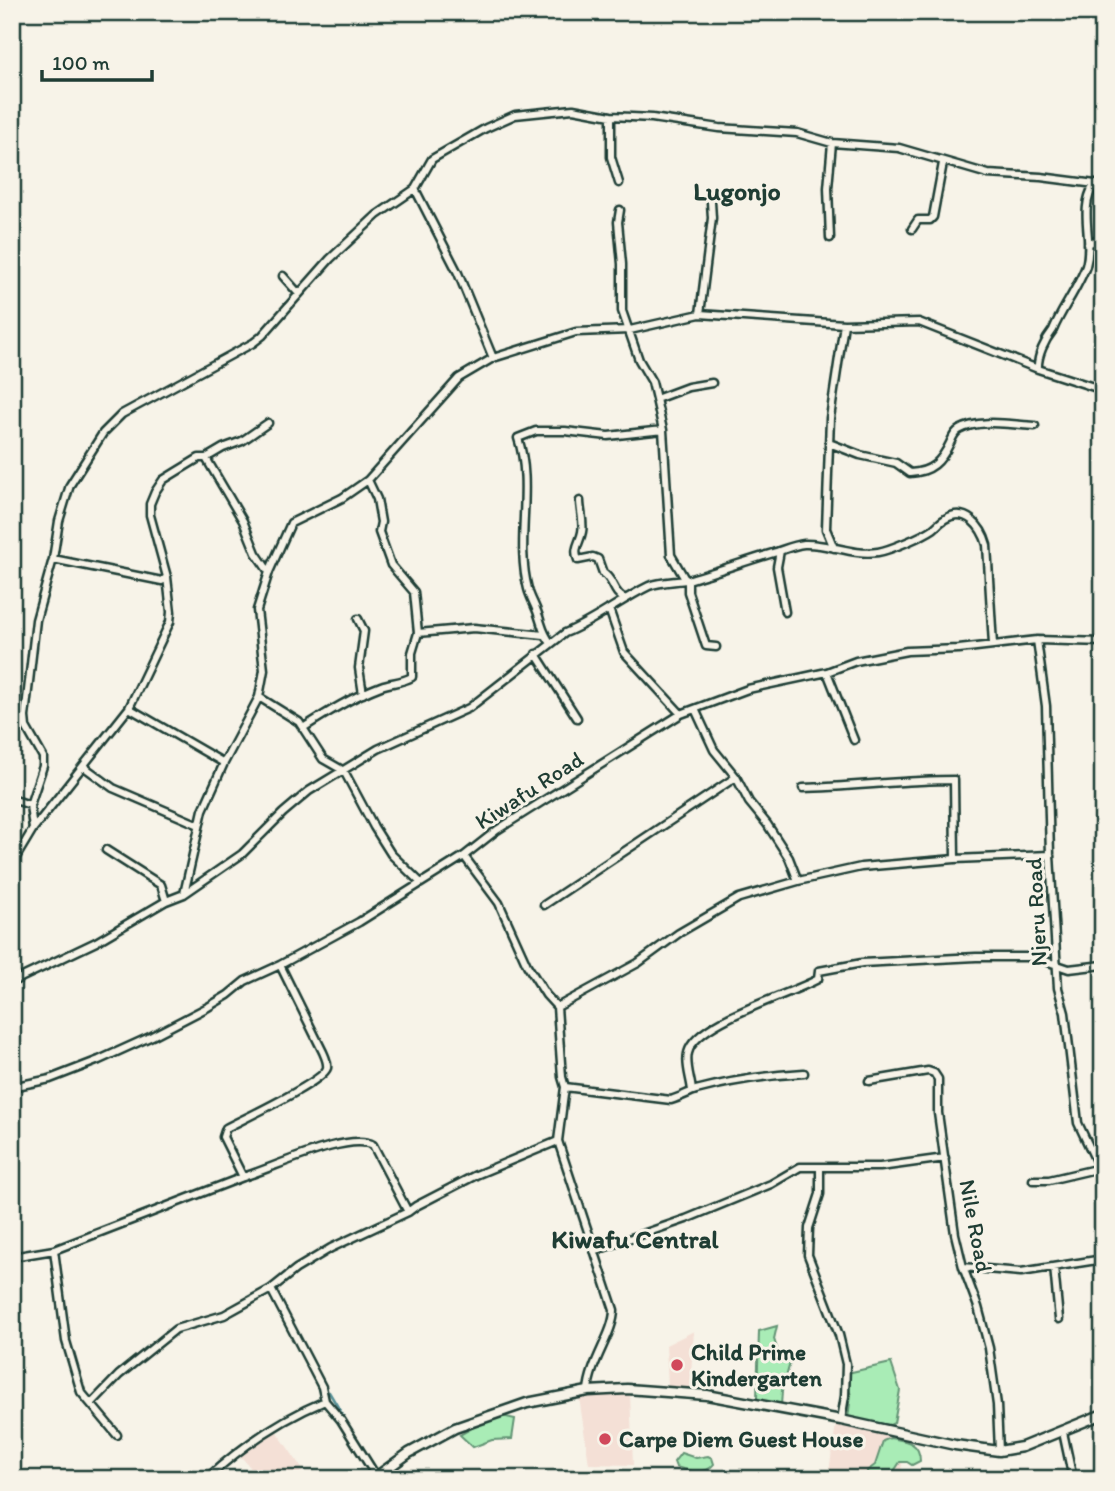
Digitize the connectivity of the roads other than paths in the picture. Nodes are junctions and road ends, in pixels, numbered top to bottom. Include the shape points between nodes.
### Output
1 (611, 116) junction
2 (832, 143) junction
3 (943, 163) junction
4 (619, 183) dead end
5 (1094, 185) junction
6 (1103, 185) edge
7 (415, 188) junction
8 (711, 202) dead end
9 (620, 210) dead end
10 (912, 229) dead end
11 (1103, 237) edge
12 (830, 238) dead end
13 (1088, 244) junction
14 (282, 276) dead end
15 (299, 294) junction
16 (700, 314) junction
17 (844, 324) junction
18 (630, 330) junction
19 (492, 358) junction
20 (1038, 369) junction
21 (712, 383) dead end
22 (1103, 390) edge
23 (656, 398) junction
24 (268, 423) dead end
25 (1035, 426) dead end
26 (663, 430) junction
27 (829, 443) junction
28 (206, 458) junction
29 (368, 480) junction
30 (579, 501) dead end
31 (834, 548) junction
32 (780, 551) junction
33 (53, 559) junction
34 (269, 572) junction
35 (167, 577) junction
36 (686, 580) junction
37 (625, 599) junction
38 (609, 608) junction
39 (785, 612) dead end
40 (358, 619) dead end
41 (418, 633) junction
42 (544, 635) junction
43 (1037, 640) junction
44 (1103, 642) edge
45 (551, 643) junction
46 (993, 645) junction
47 (716, 647) dead end
48 (536, 654) junction
49 (827, 672) junction
50 (363, 694) junction
51 (259, 696) junction
52 (129, 708) junction
53 (695, 709) junction
54 (681, 714) junction
55 (577, 718) dead end
56 (303, 728) junction
57 (854, 740) dead end
58 (224, 763) junction
59 (83, 766) junction
60 (344, 771) junction
61 (736, 777) junction
62 (803, 788) dead end
63 (12, 799) edge
64 (30, 805) junction
65 (199, 825) junction
66 (33, 829) junction
67 (106, 850) dead end
68 (1050, 855) junction
69 (464, 856) junction
70 (955, 859) junction
71 (12, 864) edge
72 (798, 881) junction
73 (421, 883) junction
74 (184, 894) junction
75 (166, 901) junction
76 (544, 905) dead end
77 (1055, 963) junction
78 (280, 965) junction
79 (1103, 965) edge
80 (12, 982) edge
81 (557, 1007) junction
82 (804, 1073) dead end
83 (869, 1082) dead end
84 (12, 1087) edge
85 (565, 1087) junction
86 (692, 1091) junction
87 (558, 1141) junction
88 (946, 1158) junction
89 (1094, 1158) junction
90 (1103, 1158) edge
91 (820, 1168) junction
92 (1100, 1168) junction
93 (1103, 1176) edge
94 (243, 1177) junction
95 (1033, 1180) dead end
96 (408, 1212) junction
97 (54, 1250) junction
98 (594, 1251) junction
99 (12, 1257) edge
100 (1103, 1259) edge
101 (963, 1267) junction
102 (1054, 1267) junction
103 (271, 1289) junction
104 (1059, 1319) dead end
105 (587, 1391) junction
106 (325, 1401) junction
107 (92, 1404) junction
108 (1103, 1414) edge
109 (841, 1420) junction
110 (1063, 1432) junction
111 (117, 1435) dead end
112 (999, 1451) junction
113 (375, 1477) edge
114 (206, 1479) edge
115 (1073, 1479) edge

1 - 2 street via 797,133
1 - 4 street via 611,157
1 - 7 street via 573,109 515,115 432,159
2 - 3 street via 899,148
2 - 12 street
3 - 5 street via 988,174
3 - 10 street via 933,217 918,220
5 - 6 street
5 - 13 street via 1087,201
7 - 15 street via 377,215
7 - 19 street via 458,273
8 - 16 street
9 - 18 street via 622,311
11 - 13 street
13 - 20 street via 1085,267 1046,338
14 - 15 street
15 - 33 street via 253,343 113,421 69,485
16 - 17 street
16 - 18 street
17 - 20 street via 919,322
17 - 27 street
18 - 19 street via 576,332
18 - 23 street
19 - 29 street via 459,377
20 - 22 street
21 - 23 street
23 - 26 street
24 - 28 street
25 - 27 street via 962,428 936,466 923,472 910,473 896,463
26 - 36 street via 671,555
26 - 42 street via 608,436 536,431 518,438 523,452 524,559 528,588
27 - 31 street via 826,529
28 - 34 street
28 - 35 street via 198,458 163,480 150,503
29 - 34 street via 291,523
29 - 41 street via 377,499 379,532 391,565 414,592
30 - 37 street via 583,533 576,557 598,559 603,573
31 - 32 street via 803,544
31 - 46 street via 882,551 931,531 946,517 960,516 977,523 987,545
32 - 36 street
32 - 39 street via 776,567
33 - 35 street via 162,581
33 - 64 street via 36,620 25,717 43,757
34 - 51 street via 257,610 264,670
35 - 52 street via 170,622
36 - 37 street via 653,584
36 - 47 street via 706,646
37 - 38 street
38 - 45 street
38 - 54 street via 625,652
40 - 50 street via 364,631 359,668
41 - 42 street via 474,628
41 - 50 street via 412,677
42 - 45 street
43 - 44 street, Kiwafu Road
43 - 46 street, Kiwafu Road
43 - 68 street, Njeru Road via 1046,706
45 - 48 street
46 - 49 street, Kiwafu Road via 907,651
48 - 55 street
48 - 60 street via 469,708 378,749
49 - 53 street, Kiwafu Road via 748,689
49 - 57 street
50 - 56 street
51 - 56 street
51 - 58 street
52 - 58 street
52 - 59 street
53 - 54 street, Kiwafu Road
53 - 61 street via 714,750
54 - 69 street, Kiwafu Road via 497,830
56 - 60 street via 323,759
58 - 65 street
59 - 65 street via 113,788
59 - 66 street
60 - 73 street via 391,853
60 - 74 street via 309,791 242,855
61 - 72 street via 789,858
61 - 76 street
62 - 70 street via 954,780
63 - 64 street
64 - 66 street
65 - 74 street
66 - 71 street
67 - 75 street via 161,885
68 - 70 street
68 - 77 street, Njeru Road
69 - 73 street, Kiwafu Road
69 - 81 street via 499,903 522,956
70 - 72 street via 861,867
72 - 81 street via 740,898 679,933 638,964
73 - 78 street, Kiwafu Road
74 - 75 street
75 - 80 street via 96,942
77 - 79 street via 1069,969
77 - 86 street via 1034,957 976,957 862,963 819,971 818,979 763,1001 695,1040 687,1057
77 - 89 street, Njeru Road via 1079,1123
78 - 84 street, Kiwafu Road via 152,1037 50,1079
78 - 94 street via 327,1069 307,1085 226,1128 223,1137
81 - 85 street
82 - 86 street
83 - 88 street, Nile Road via 934,1073
85 - 86 street via 671,1100
85 - 87 street
87 - 96 street via 476,1175
87 - 98 street
88 - 91 street via 880,1167
88 - 101 street, Nile Road
89 - 90 street
89 - 92 street, Njeru Road
91 - 98 street via 800,1167 771,1184
91 - 109 street via 820,1194 809,1228 808,1255 846,1364
92 - 93 street, Njeru Road
92 - 95 street
94 - 96 street via 304,1153 367,1141
94 - 97 street
96 - 103 street via 319,1255
97 - 99 street
97 - 107 street via 66,1341 80,1392
98 - 105 street via 614,1316
100 - 102 street
101 - 102 street via 1021,1272
101 - 112 street, Nile Road via 989,1348
102 - 104 street
103 - 106 street
103 - 107 street via 223,1315 176,1329
105 - 109 street via 707,1395
105 - 113 street via 527,1403 473,1421 437,1436
106 - 113 street
106 - 114 street via 257,1436
107 - 111 street
108 - 110 street
109 - 112 street via 955,1446
110 - 112 street
110 - 115 street

